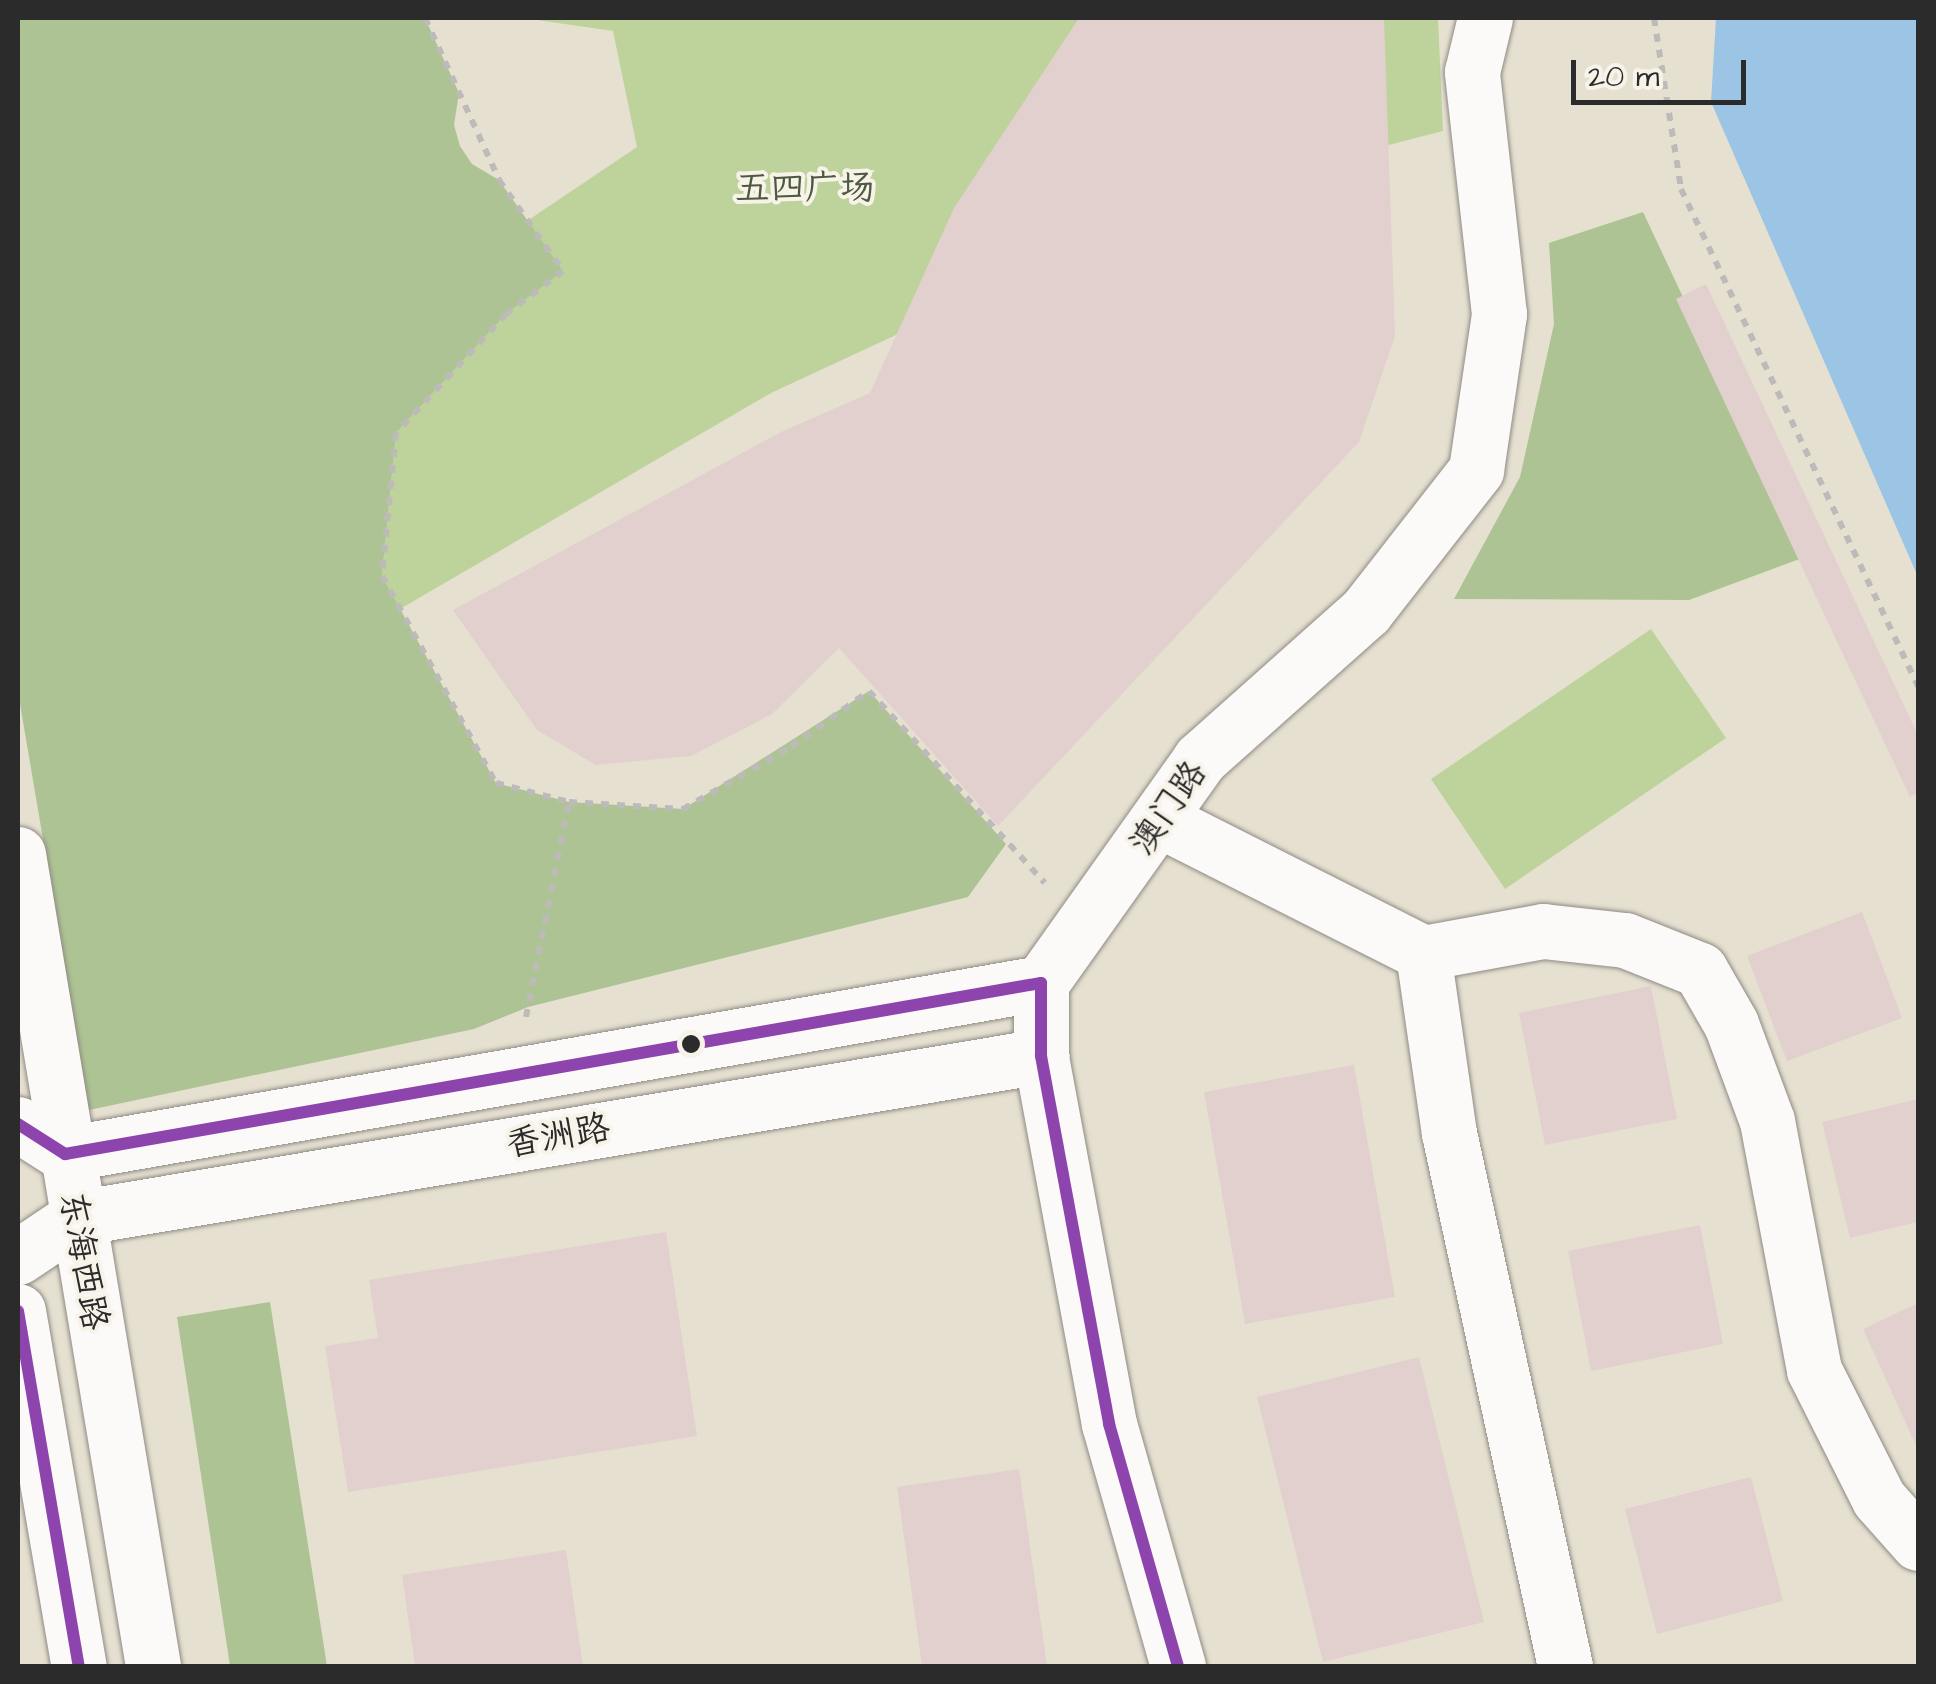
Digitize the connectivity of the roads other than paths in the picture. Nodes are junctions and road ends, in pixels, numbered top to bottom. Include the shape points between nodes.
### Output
1 (1485, 18) edge
2 (1160, 820) junction
3 (18, 854) edge
4 (1422, 953) junction
5 (1040, 983) junction
6 (1041, 1056) junction
7 (18, 1124) edge
8 (65, 1154) junction
9 (76, 1218) junction
10 (18, 1257) edge
11 (18, 1311) edge
12 (1918, 1543) edge
13 (79, 1666) edge
14 (153, 1666) edge
15 (1178, 1666) edge
16 (1565, 1666) edge

1 - 2 street, 澳门路 via 1472,72 1500,314 1476,470 1366,611 1200,759
2 - 4 street
2 - 5 street, 澳门路
3 - 8 street, 东海西路
4 - 12 street via 1543,930 1625,940 1700,970 1731,1024 1767,1121 1814,1370 1879,1499
4 - 16 street via 1449,1133
5 - 6 street
5 - 8 street, 香洲路
6 - 9 street, 香洲路
6 - 15 street via 1109,1424
7 - 8 street
8 - 9 street, 东海西路
9 - 10 street
9 - 14 street, 东海西路
11 - 13 street, 东海西路

